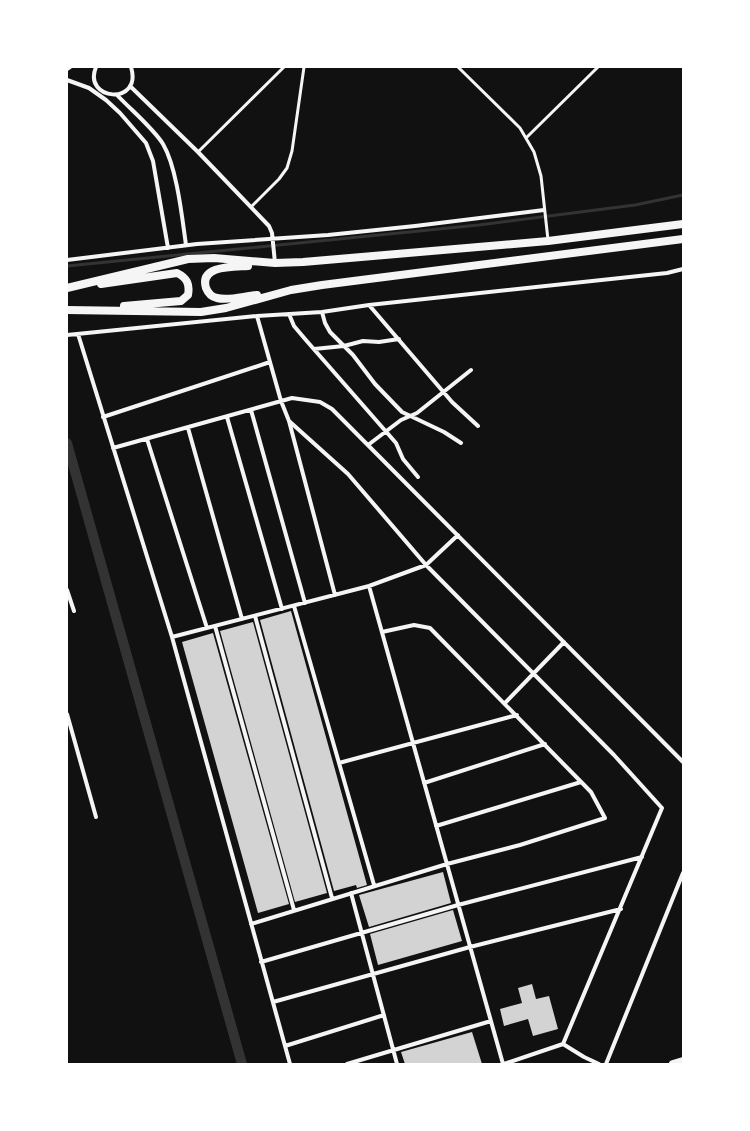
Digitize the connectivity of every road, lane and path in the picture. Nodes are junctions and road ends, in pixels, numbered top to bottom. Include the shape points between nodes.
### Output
1 (70, 67) edge
2 (96, 67) edge
3 (131, 67) edge
4 (284, 67) edge
5 (304, 67) edge
6 (458, 67) edge
7 (598, 67) edge
8 (67, 69) edge
9 (67, 80) edge
10 (130, 86) junction
11 (117, 95) junction
12 (526, 138) junction
13 (198, 152) junction
14 (251, 207) junction
15 (544, 210) junction
16 (683, 224) edge
17 (272, 239) junction
18 (683, 239) edge
19 (548, 241) junction
20 (186, 246) junction
21 (168, 248) junction
22 (67, 260) edge
23 (275, 263) junction
24 (683, 269) edge
25 (67, 289) edge
26 (291, 290) junction
27 (369, 305) junction
28 (80, 309) junction
29 (67, 310) edge
30 (322, 312) junction
31 (289, 314) junction
32 (257, 316) junction
33 (78, 334) junction
34 (67, 335) edge
35 (399, 339) junction
36 (344, 346) junction
37 (314, 349) junction
38 (270, 362) junction
39 (471, 370) dead end
40 (444, 392) junction
41 (281, 402) junction
42 (251, 410) junction
43 (409, 415) junction
44 (103, 417) junction
45 (227, 417) junction
46 (289, 421) junction
47 (478, 426) dead end
48 (188, 428) junction
49 (385, 431) junction
50 (147, 439) junction
51 (461, 443) dead end
52 (368, 445) junction
53 (113, 448) junction
54 (418, 477) dead end
55 (458, 536) junction
56 (426, 565) junction
57 (369, 586) junction
58 (67, 590) edge
59 (335, 595) junction
60 (305, 603) junction
61 (294, 606) junction
62 (282, 609) junction
63 (74, 611) dead end
64 (255, 616) junction
65 (242, 619) junction
66 (215, 626) junction
67 (207, 628) junction
68 (382, 632) junction
69 (172, 637) junction
70 (564, 642) junction
71 (534, 674) junction
72 (505, 703) junction
73 (67, 714) edge
74 (517, 715) junction
75 (413, 743) junction
76 (545, 744) junction
77 (683, 762) edge
78 (339, 763) junction
79 (581, 782) junction
80 (424, 783) junction
81 (96, 817) dead end
82 (436, 826) junction
83 (642, 857) junction
84 (447, 864) junction
85 (683, 873) edge
86 (374, 886) junction
87 (351, 893) junction
88 (332, 898) junction
89 (458, 905) junction
90 (621, 909) junction
91 (294, 910) junction
92 (251, 924) junction
93 (362, 933) junction
94 (470, 947) junction
95 (261, 962) junction
96 (373, 975) junction
97 (273, 1002) junction
98 (384, 1016) junction
99 (491, 1021) junction
100 (563, 1044) junction
101 (285, 1046) junction
102 (393, 1050) junction
103 (683, 1060) edge
104 (290, 1064) edge
105 (347, 1064) edge
106 (396, 1064) edge
107 (503, 1064) edge
108 (599, 1064) edge
109 (606, 1064) edge
110 (673, 1064) edge

1 - 8 street
2 - 11 street via 94,78 97,86 108,94
3 - 10 street via 133,73
4 - 13 lane
5 - 14 lane via 292,151 286,168 279,179
6 - 12 lane via 501,108
7 - 12 lane
9 - 21 street via 89,88 106,100 146,143 152,157
10 - 11 street
10 - 13 street
11 - 20 street via 164,147 174,175
12 - 15 lane via 538,164
13 - 14 street
14 - 17 street via 269,226
15 - 17 street via 415,226
15 - 19 lane
16 - 19 main road
17 - 20 street
17 - 23 street
18 - 26 main road
19 - 23 main road
20 - 21 street
21 - 22 street
23 - 25 main road via 214,258 188,259
23 - 26 main road via 214,269 207,276 206,289 214,298 222,299
24 - 27 street via 667,273
25 - 28 main road via 177,273 189,284 188,295 181,301
26 - 28 main road via 226,308 201,312
27 - 30 street
27 - 35 street
28 - 29 main road
30 - 31 street
30 - 36 street via 325,323
31 - 32 street
31 - 37 street via 294,326
32 - 33 street
32 - 38 street
33 - 34 street
33 - 44 street
35 - 36 street via 363,341
35 - 40 street
36 - 37 street
36 - 43 street via 375,384 402,412
37 - 49 street
38 - 41 street
38 - 44 street
39 - 40 street
40 - 43 street via 417,413
40 - 47 street
41 - 42 street
41 - 46 street
41 - 52 street via 292,398 320,402 332,409
42 - 45 street
42 - 60 street
43 - 49 street
43 - 51 street
44 - 53 street
45 - 48 street
45 - 62 street
46 - 56 street via 348,474
46 - 59 street
48 - 50 street
48 - 65 street
49 - 52 street
49 - 54 street
50 - 53 street
50 - 67 street
52 - 55 street
53 - 69 street
55 - 56 street
55 - 70 street
56 - 57 street
56 - 71 street
57 - 59 street
57 - 68 street
58 - 63 street
59 - 60 street
60 - 61 street
61 - 62 street
61 - 78 street
62 - 64 street
64 - 65 street
64 - 88 street
65 - 66 street
66 - 67 street
66 - 91 street
67 - 69 street
68 - 72 street via 414,626 430,628
68 - 75 street
69 - 92 street
70 - 71 street
70 - 77 street
71 - 72 street
71 - 83 street via 614,754 662,808
72 - 74 street
73 - 81 street
74 - 75 street
74 - 76 street
75 - 78 street
75 - 80 street
76 - 79 street
76 - 80 street
78 - 86 street
79 - 82 street
79 - 84 street via 596,799 605,818 520,845
80 - 82 street
82 - 84 street
83 - 89 street
83 - 90 street
84 - 86 street
84 - 89 street
85 - 109 street
86 - 87 street
87 - 88 street
87 - 93 street
88 - 91 street
89 - 93 street
89 - 94 street
90 - 94 street
90 - 100 street
91 - 92 street
92 - 95 street
93 - 95 street
93 - 96 street
94 - 96 street
94 - 99 street
95 - 97 street
96 - 97 street
96 - 98 street
97 - 101 street
98 - 101 street
98 - 102 street
99 - 102 street
99 - 107 street
100 - 107 street
100 - 108 street
101 - 104 street
102 - 105 street
102 - 106 street
103 - 110 main road

